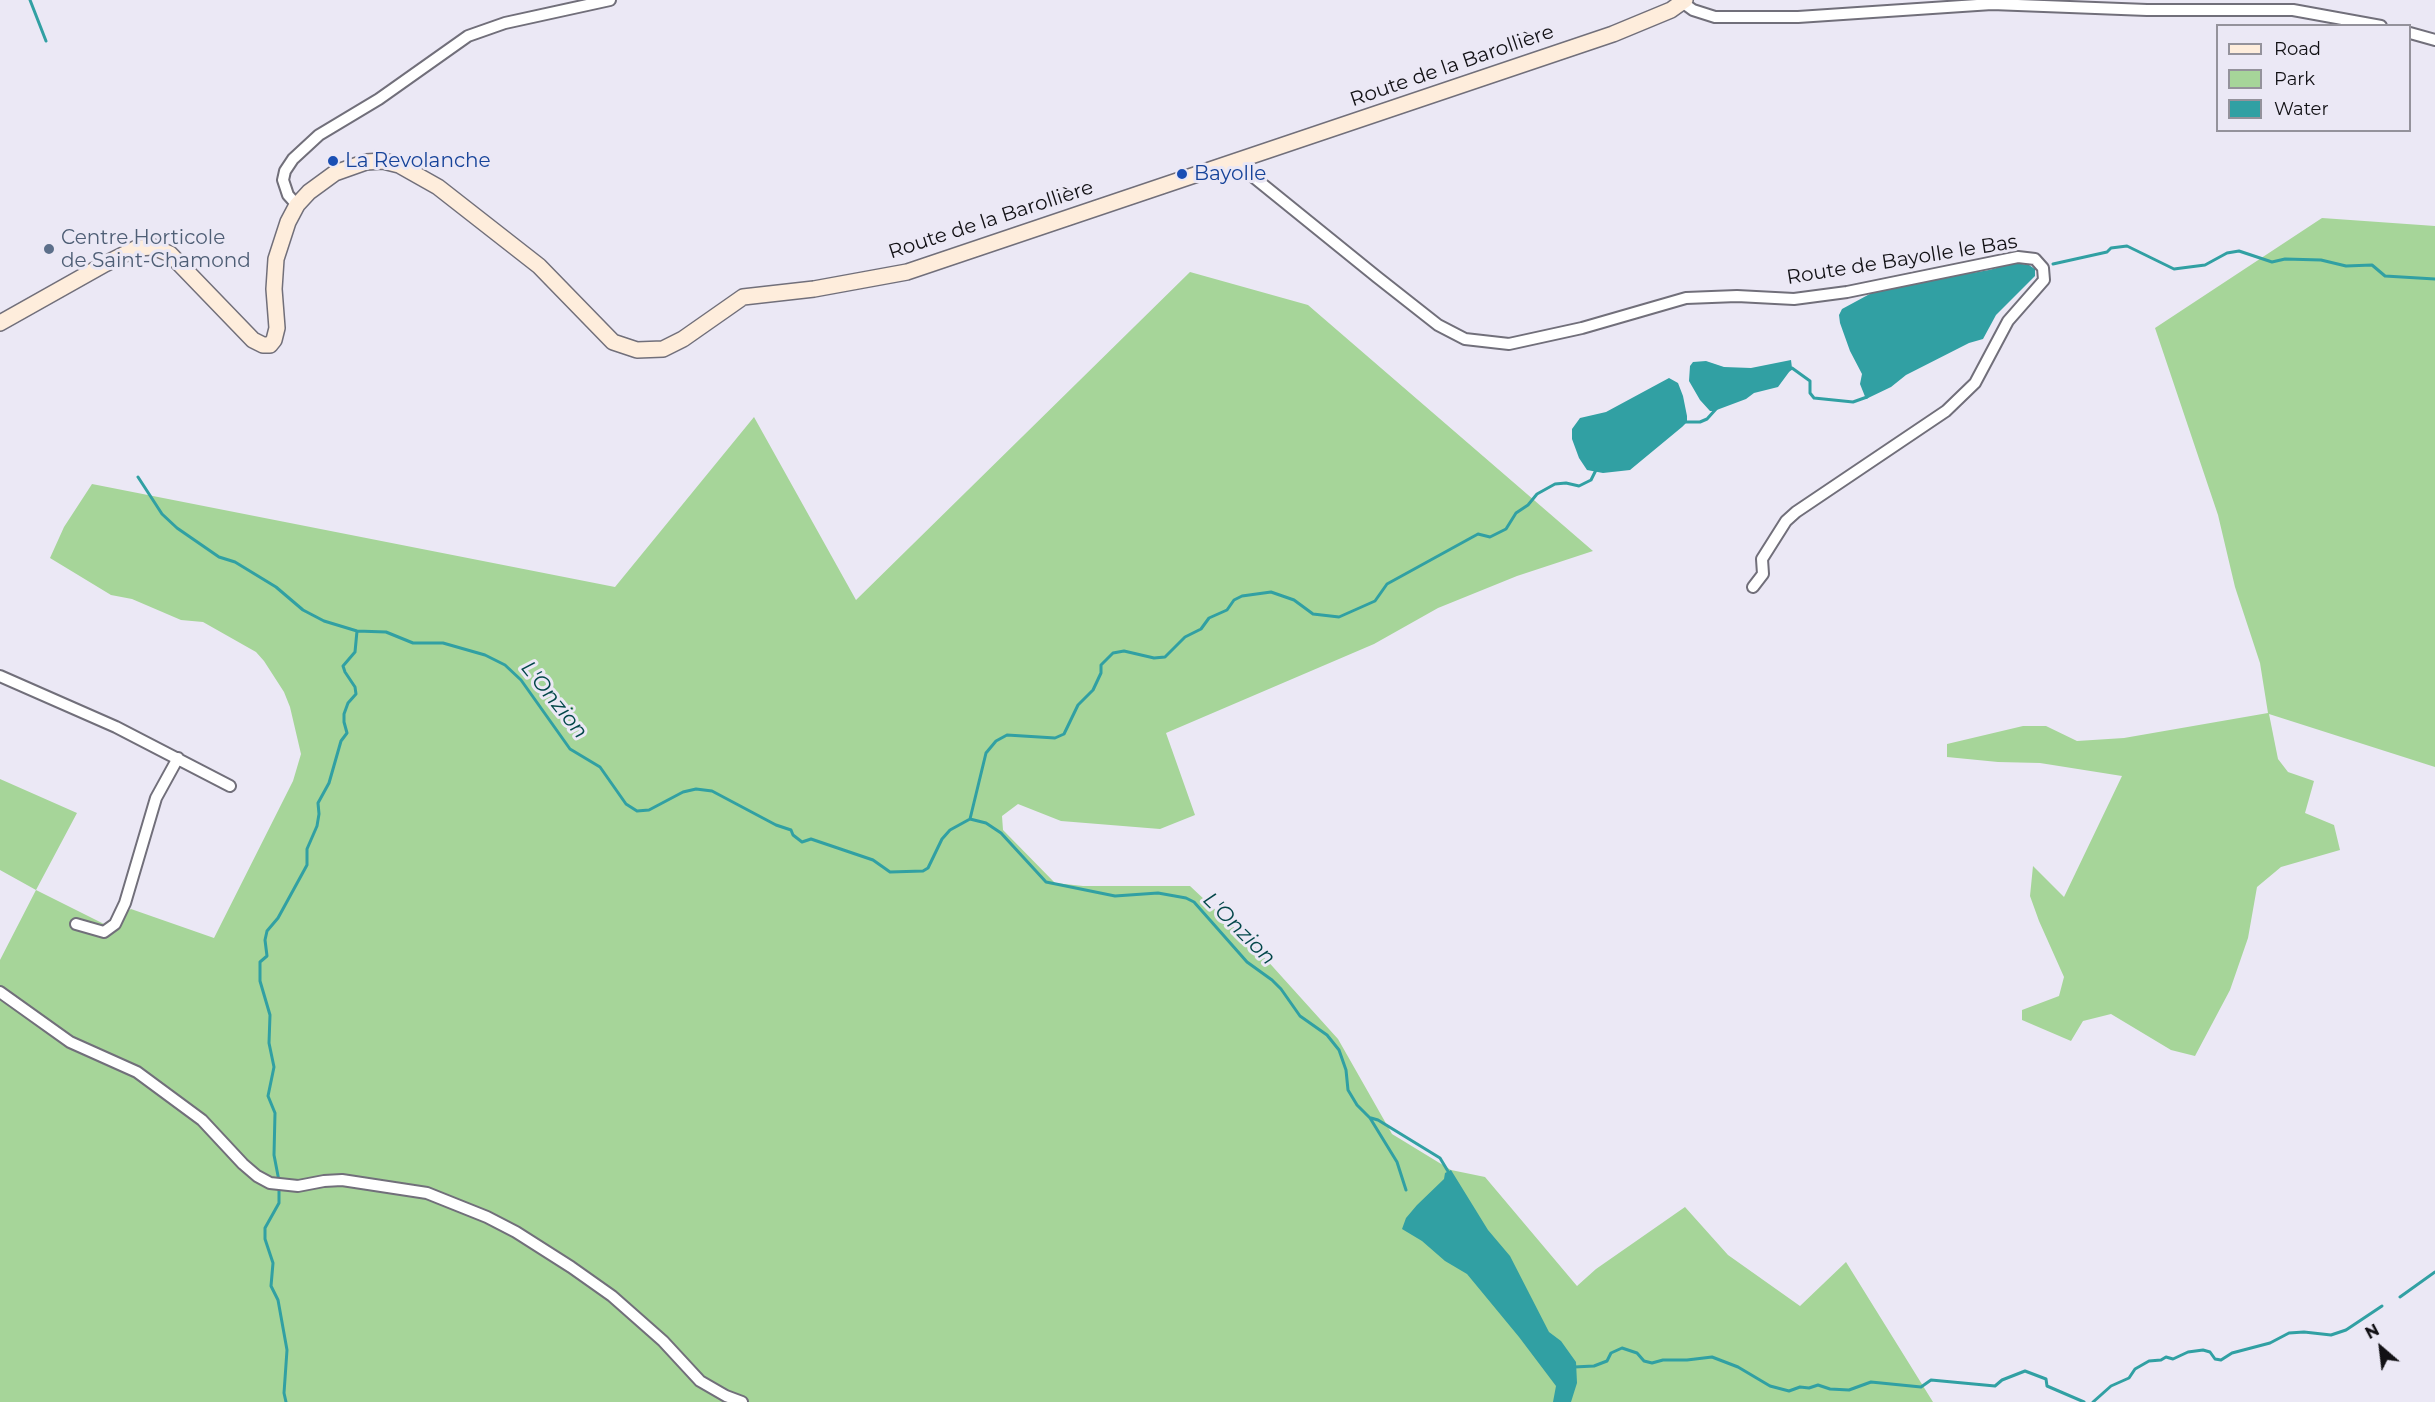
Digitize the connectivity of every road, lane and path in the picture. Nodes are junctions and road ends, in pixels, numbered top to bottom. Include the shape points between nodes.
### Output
1 (610, 0) edge
2 (1684, 1) edge
3 (2370, 24) edge
4 (2411, 34) edge
5 (2435, 40) edge
6 (1239, 160) junction
7 (297, 205) junction
8 (0, 323) edge
9 (1754, 587) dead end
10 (0, 676) edge
11 (178, 758) junction
12 (230, 786) dead end
13 (76, 924) dead end
14 (0, 992) edge
15 (742, 1402) edge

1 - 7 street via 505,23 468,36 379,99 319,135 293,159 283,180
2 - 3 street via 1693,10 1715,17 1798,17 1992,4 2081,9 2293,10
2 - 6 main road, Route de la Barollière via 1613,34
4 - 5 street
6 - 7 main road, Route de la Barollière via 907,272 743,297 663,349 637,350 612,342 539,266 438,187 399,165 383,161 346,168 323,180
6 - 9 street, Route de Bayolle le Bas via 1251,175 1377,277 1438,325 1465,339 1509,344 1686,298 1794,299 2018,257 2035,259 2043,268 2044,280 2008,321 1974,383 1946,411 1786,521 1762,559 1763,574
7 - 8 main road, Route de la Barollière via 276,259 277,328 270,345 253,340 170,254 153,246 137,248 105,264
10 - 11 street
11 - 12 street
11 - 13 street via 156,798 125,903 115,924 104,932
14 - 15 street via 70,1042 138,1072 202,1120 243,1164 270,1183 298,1186 342,1180 427,1193 516,1232 612,1296 663,1341 700,1381

